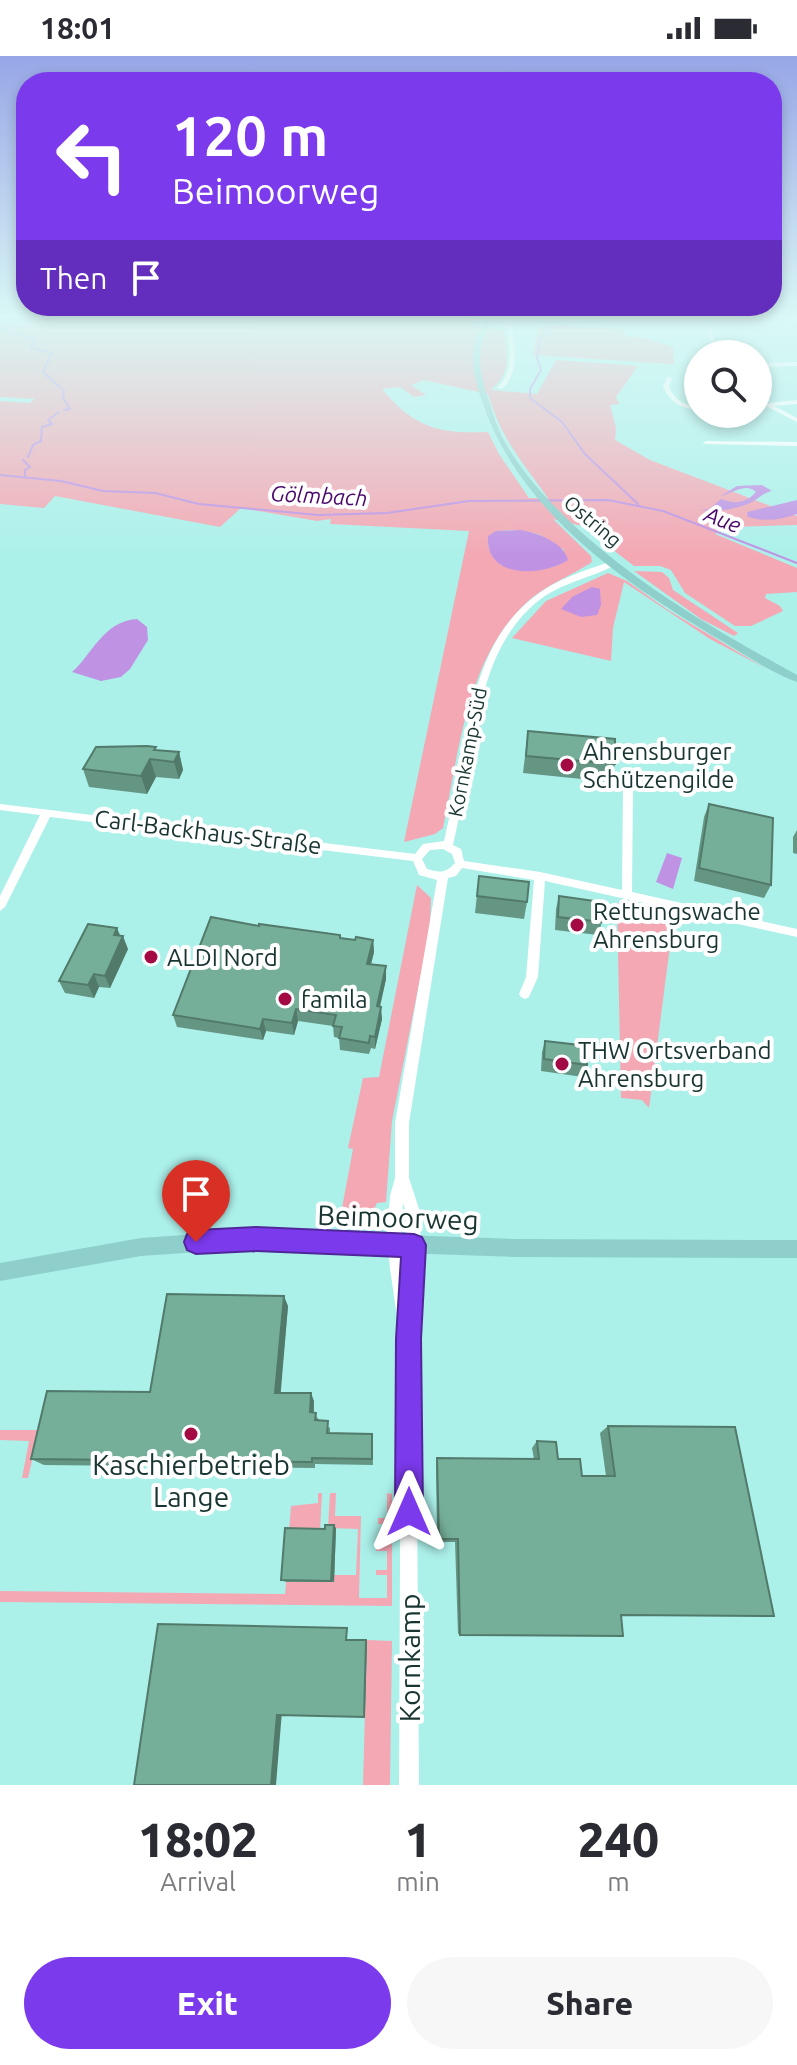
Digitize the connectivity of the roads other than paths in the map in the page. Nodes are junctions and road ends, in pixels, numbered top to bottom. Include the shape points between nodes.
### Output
1 (482, 396) edge
2 (797, 402) edge
3 (772, 405) edge
4 (772, 409) edge
5 (797, 420) edge
6 (706, 443) dead end
7 (797, 444) edge
8 (602, 554) junction
9 (615, 563) junction
10 (595, 564) junction
11 (579, 576) junction
12 (797, 679) edge
13 (628, 788) dead end
14 (0, 807) edge
15 (47, 812) junction
16 (443, 845) junction
17 (417, 858) junction
18 (460, 864) junction
19 (439, 876) junction
20 (540, 876) junction
21 (627, 895) junction
22 (0, 907) edge
23 (797, 933) edge
24 (525, 994) dead end
25 (405, 1245) junction
26 (797, 1249) edge
27 (0, 1272) edge
28 (409, 1785) edge

1 - 8 main road, Ostring via 504,448 540,497
2 - 3 street
4 - 5 street
6 - 7 street
8 - 9 main road, Ostring
8 - 10 street, Kornkamp-Süd
9 - 10 street
9 - 11 street, Kornkamp-Süd
9 - 12 main road, Ostring via 696,621
10 - 11 street, Kornkamp-Süd
11 - 16 street, Kornkamp-Süd via 529,605 491,656 475,706 452,827
13 - 21 street
14 - 15 street, Carl-Backhaus-Straße
15 - 17 street, Carl-Backhaus-Straße
15 - 22 street
16 - 17 street via 427,847
16 - 18 street via 459,856
17 - 19 street via 423,872
18 - 19 street
18 - 20 street
19 - 25 street via 401,1138 402,1178 396,1199
20 - 21 street
20 - 24 street via 532,977
21 - 23 street
25 - 26 main road, Beimoorweg
25 - 27 main road, Beimoorweg via 256,1239 179,1243
25 - 28 street, Kornkamp

